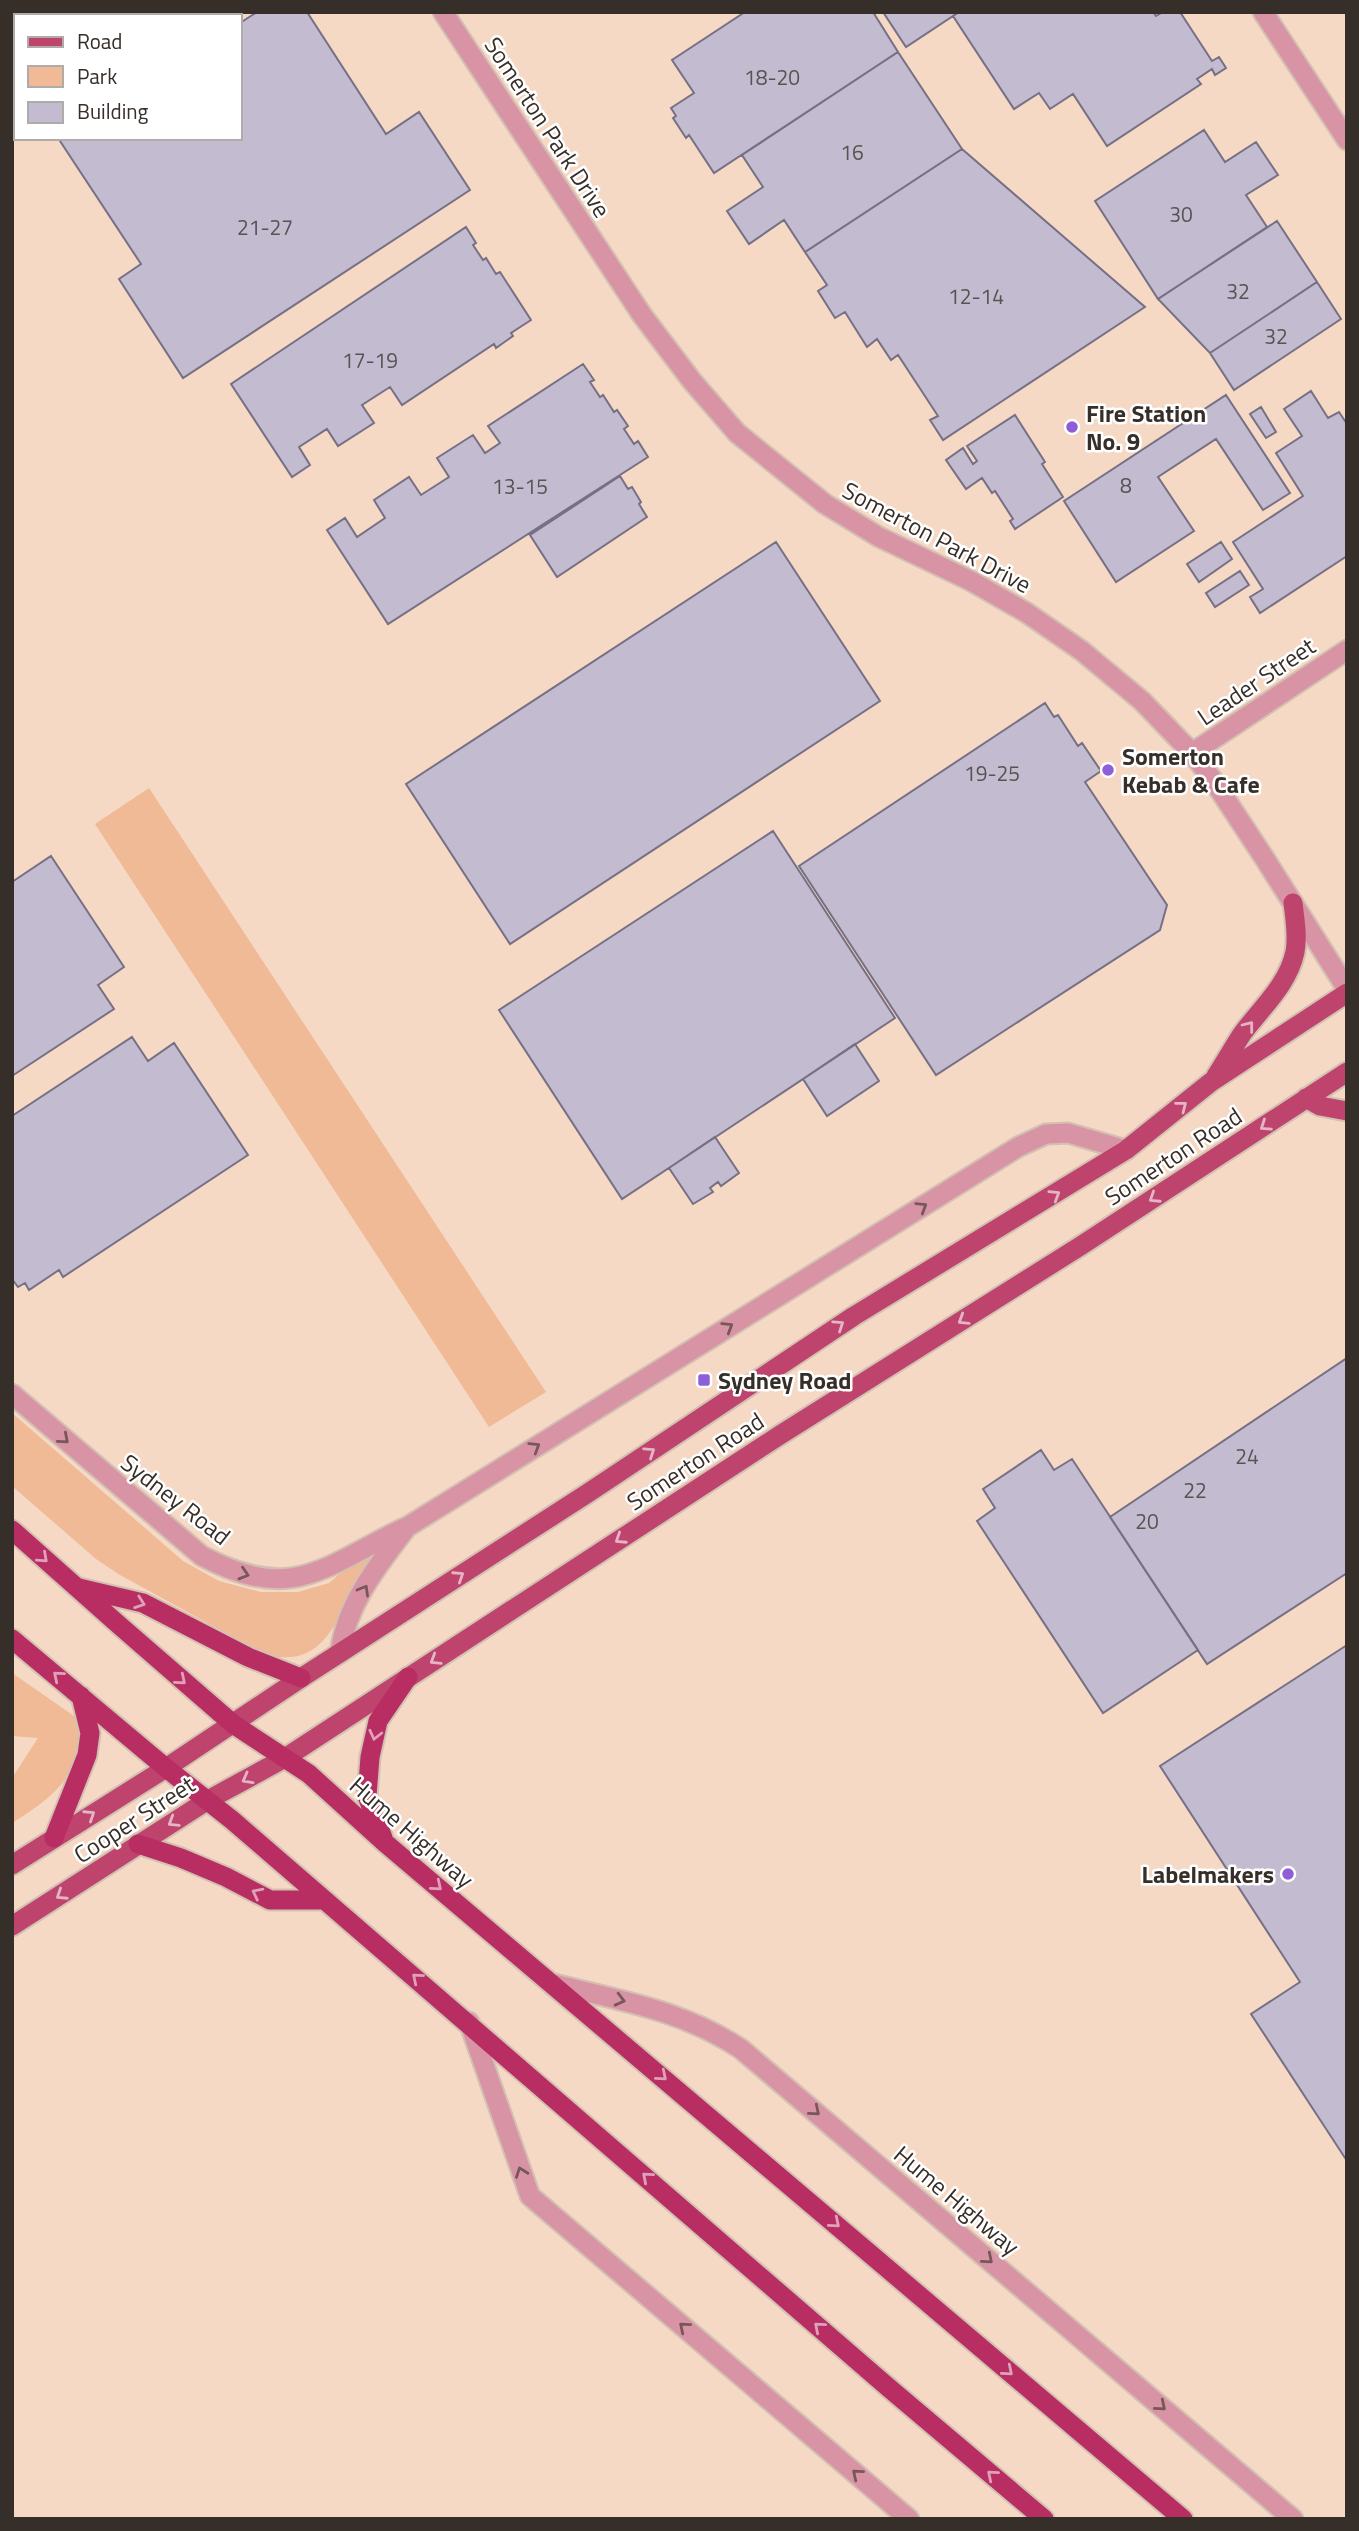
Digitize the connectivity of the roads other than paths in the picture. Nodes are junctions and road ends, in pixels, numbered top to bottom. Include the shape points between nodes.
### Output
1 (443, 12) edge
2 (1263, 12) edge
3 (1347, 141) edge
4 (1347, 650) edge
5 (1192, 753) junction
6 (1293, 903) junction
7 (1347, 991) edge
8 (1347, 1072) edge
9 (1211, 1082) junction
10 (1306, 1098) junction
11 (1347, 1111) edge
12 (1126, 1150) junction
13 (12, 1394) edge
14 (407, 1527) junction
15 (12, 1530) edge
16 (74, 1587) junction
17 (12, 1639) edge
18 (12, 1652) edge
19 (340, 1653) junction
20 (34, 1656) junction
21 (408, 1676) junction
22 (301, 1678) junction
23 (81, 1696) junction
24 (233, 1724) junction
25 (285, 1758) junction
26 (166, 1768) junction
27 (208, 1800) junction
28 (54, 1838) junction
29 (384, 1842) junction
30 (138, 1844) junction
31 (12, 1865) edge
32 (323, 1900) junction
33 (12, 1926) edge
34 (554, 1984) junction
35 (469, 2022) junction
36 (909, 2519) edge
37 (1044, 2519) edge
38 (1183, 2519) edge
39 (1293, 2519) edge

1 - 5 street, Somerton Park Drive via 642,315 737,433 825,505 971,581 1071,643 1142,701
2 - 3 street
4 - 5 street, Leader Street
5 - 6 street, Somerton Park Drive
6 - 7 street, Somerton Park Drive
9 -> 6 main road via 1289,970 1297,930
7 - 9 main road, Somerton Road
8 - 10 main road, Somerton Road
12 -> 9 main road, Somerton Road
10 - 11 main road
10 -> 21 main road, Somerton Road
14 -> 12 street, Somerton Road via 1018,1147 1046,1134 1068,1133
19 -> 12 main road, Somerton Road via 854,1316
13 -> 14 street, Sydney Road via 202,1556 225,1568 253,1577 298,1578 324,1570
19 -> 14 street, Somerton Road via 348,1617
15 -> 16 highway
16 -> 22 highway via 143,1603 248,1657
16 -> 24 highway
17 - 20 highway
18 - 20 street
19 - 22 main road, Somerton Road
23 -> 20 highway
21 - 25 main road, Somerton Road
21 -> 29 highway via 378,1721 370,1757 367,1796
22 - 24 main road, Somerton Road
23 - 26 highway
23 - 28 highway via 90,1733 87,1755
24 - 25 highway, Hume Highway
24 - 26 main road, Cooper Street
25 -> 27 main road, Cooper Street
25 - 29 highway, Hume Highway
26 - 27 highway
28 -> 26 main road, Cooper Street
27 -> 30 main road, Cooper Street
27 - 32 highway
28 - 31 main road, Cooper Street
29 -> 34 highway, Hume Highway
32 -> 30 highway via 270,1900 226,1877
30 -> 33 main road, Cooper Street
35 -> 32 highway
34 -> 38 highway, Hume Highway
34 -> 39 street, Hume Highway via 667,2012 704,2026 741,2049
36 -> 35 street via 530,2196
37 -> 35 highway

